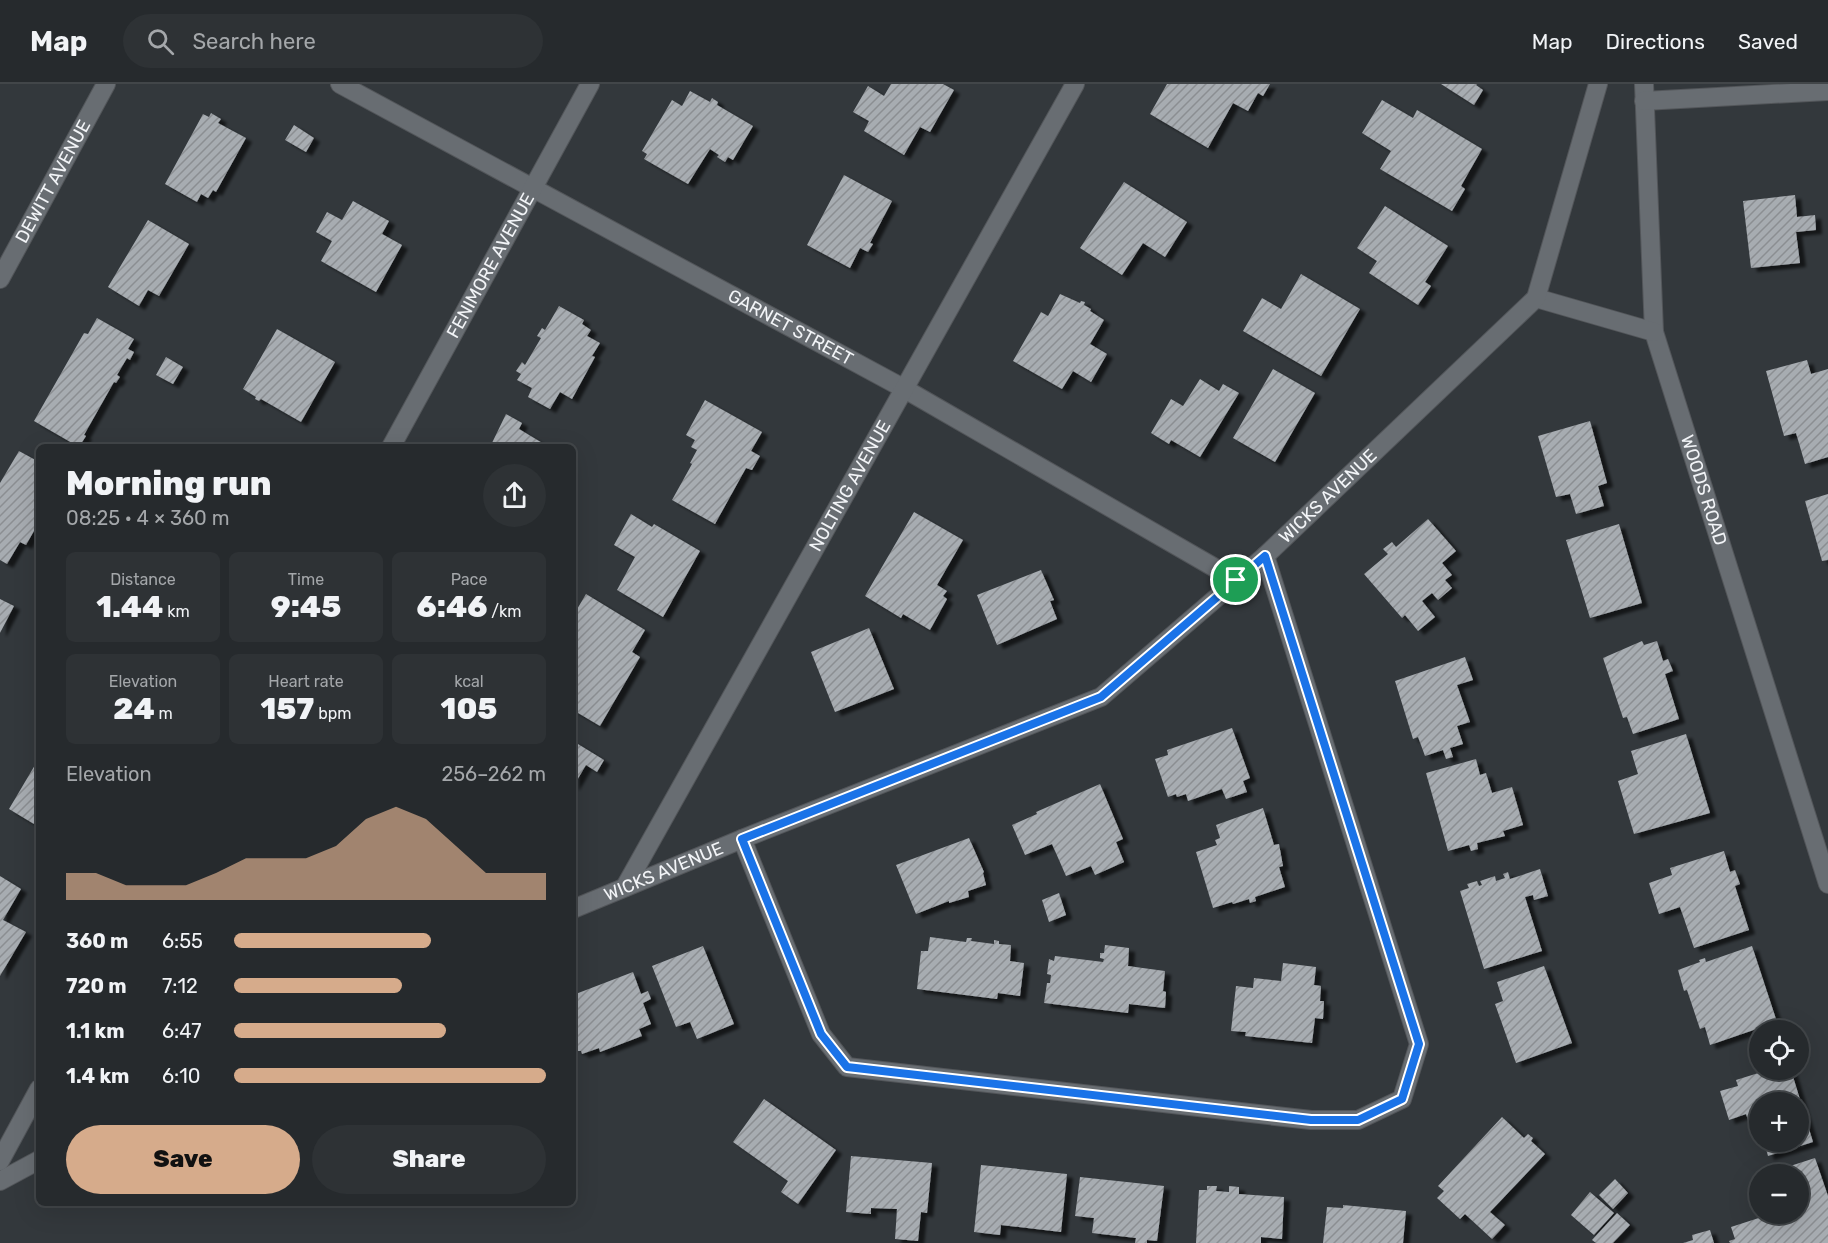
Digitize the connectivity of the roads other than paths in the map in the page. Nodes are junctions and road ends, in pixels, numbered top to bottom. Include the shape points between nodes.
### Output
1 (106, 84) edge
2 (340, 84) edge
3 (590, 84) edge
4 (1075, 84) edge
5 (1598, 84) edge
6 (1828, 91) edge
7 (1644, 93) edge
8 (532, 188) junction
9 (0, 279) edge
10 (1536, 298) junction
11 (1654, 332) junction
12 (903, 388) junction
13 (393, 444) edge
14 (1265, 556) junction
15 (1236, 580) junction
16 (742, 839) junction
17 (1822, 847) edge
18 (1828, 884) edge
19 (625, 887) junction
20 (576, 908) edge
21 (36, 1095) edge
22 (0, 1161) edge
23 (36, 1162) edge
24 (0, 1180) edge

1 - 9 street, DEWITT AVENUE
2 - 8 street, GARNET STREET
3 - 8 street, FENIMORE AVENUE
4 - 12 street, NOLTING AVENUE
5 - 10 street
6 - 7 street
7 - 11 street, WOODS ROAD
8 - 12 street, GARNET STREET
8 - 13 street, FENIMORE AVENUE
10 - 11 street
10 - 14 street, WICKS AVENUE
11 - 17 street, WOODS ROAD
12 - 15 street, GARNET STREET
12 - 19 street, NOLTING AVENUE
14 - 15 street, WICKS AVENUE
14 - 16 street via 1419,1044 1402,1099 1358,1120 1311,1120 847,1067 821,1034
15 - 16 street, WICKS AVENUE via 1101,697
16 - 19 street, WICKS AVENUE
17 - 18 street, WOODS ROAD
19 - 20 street, WICKS AVENUE
21 - 22 street
23 - 24 street

